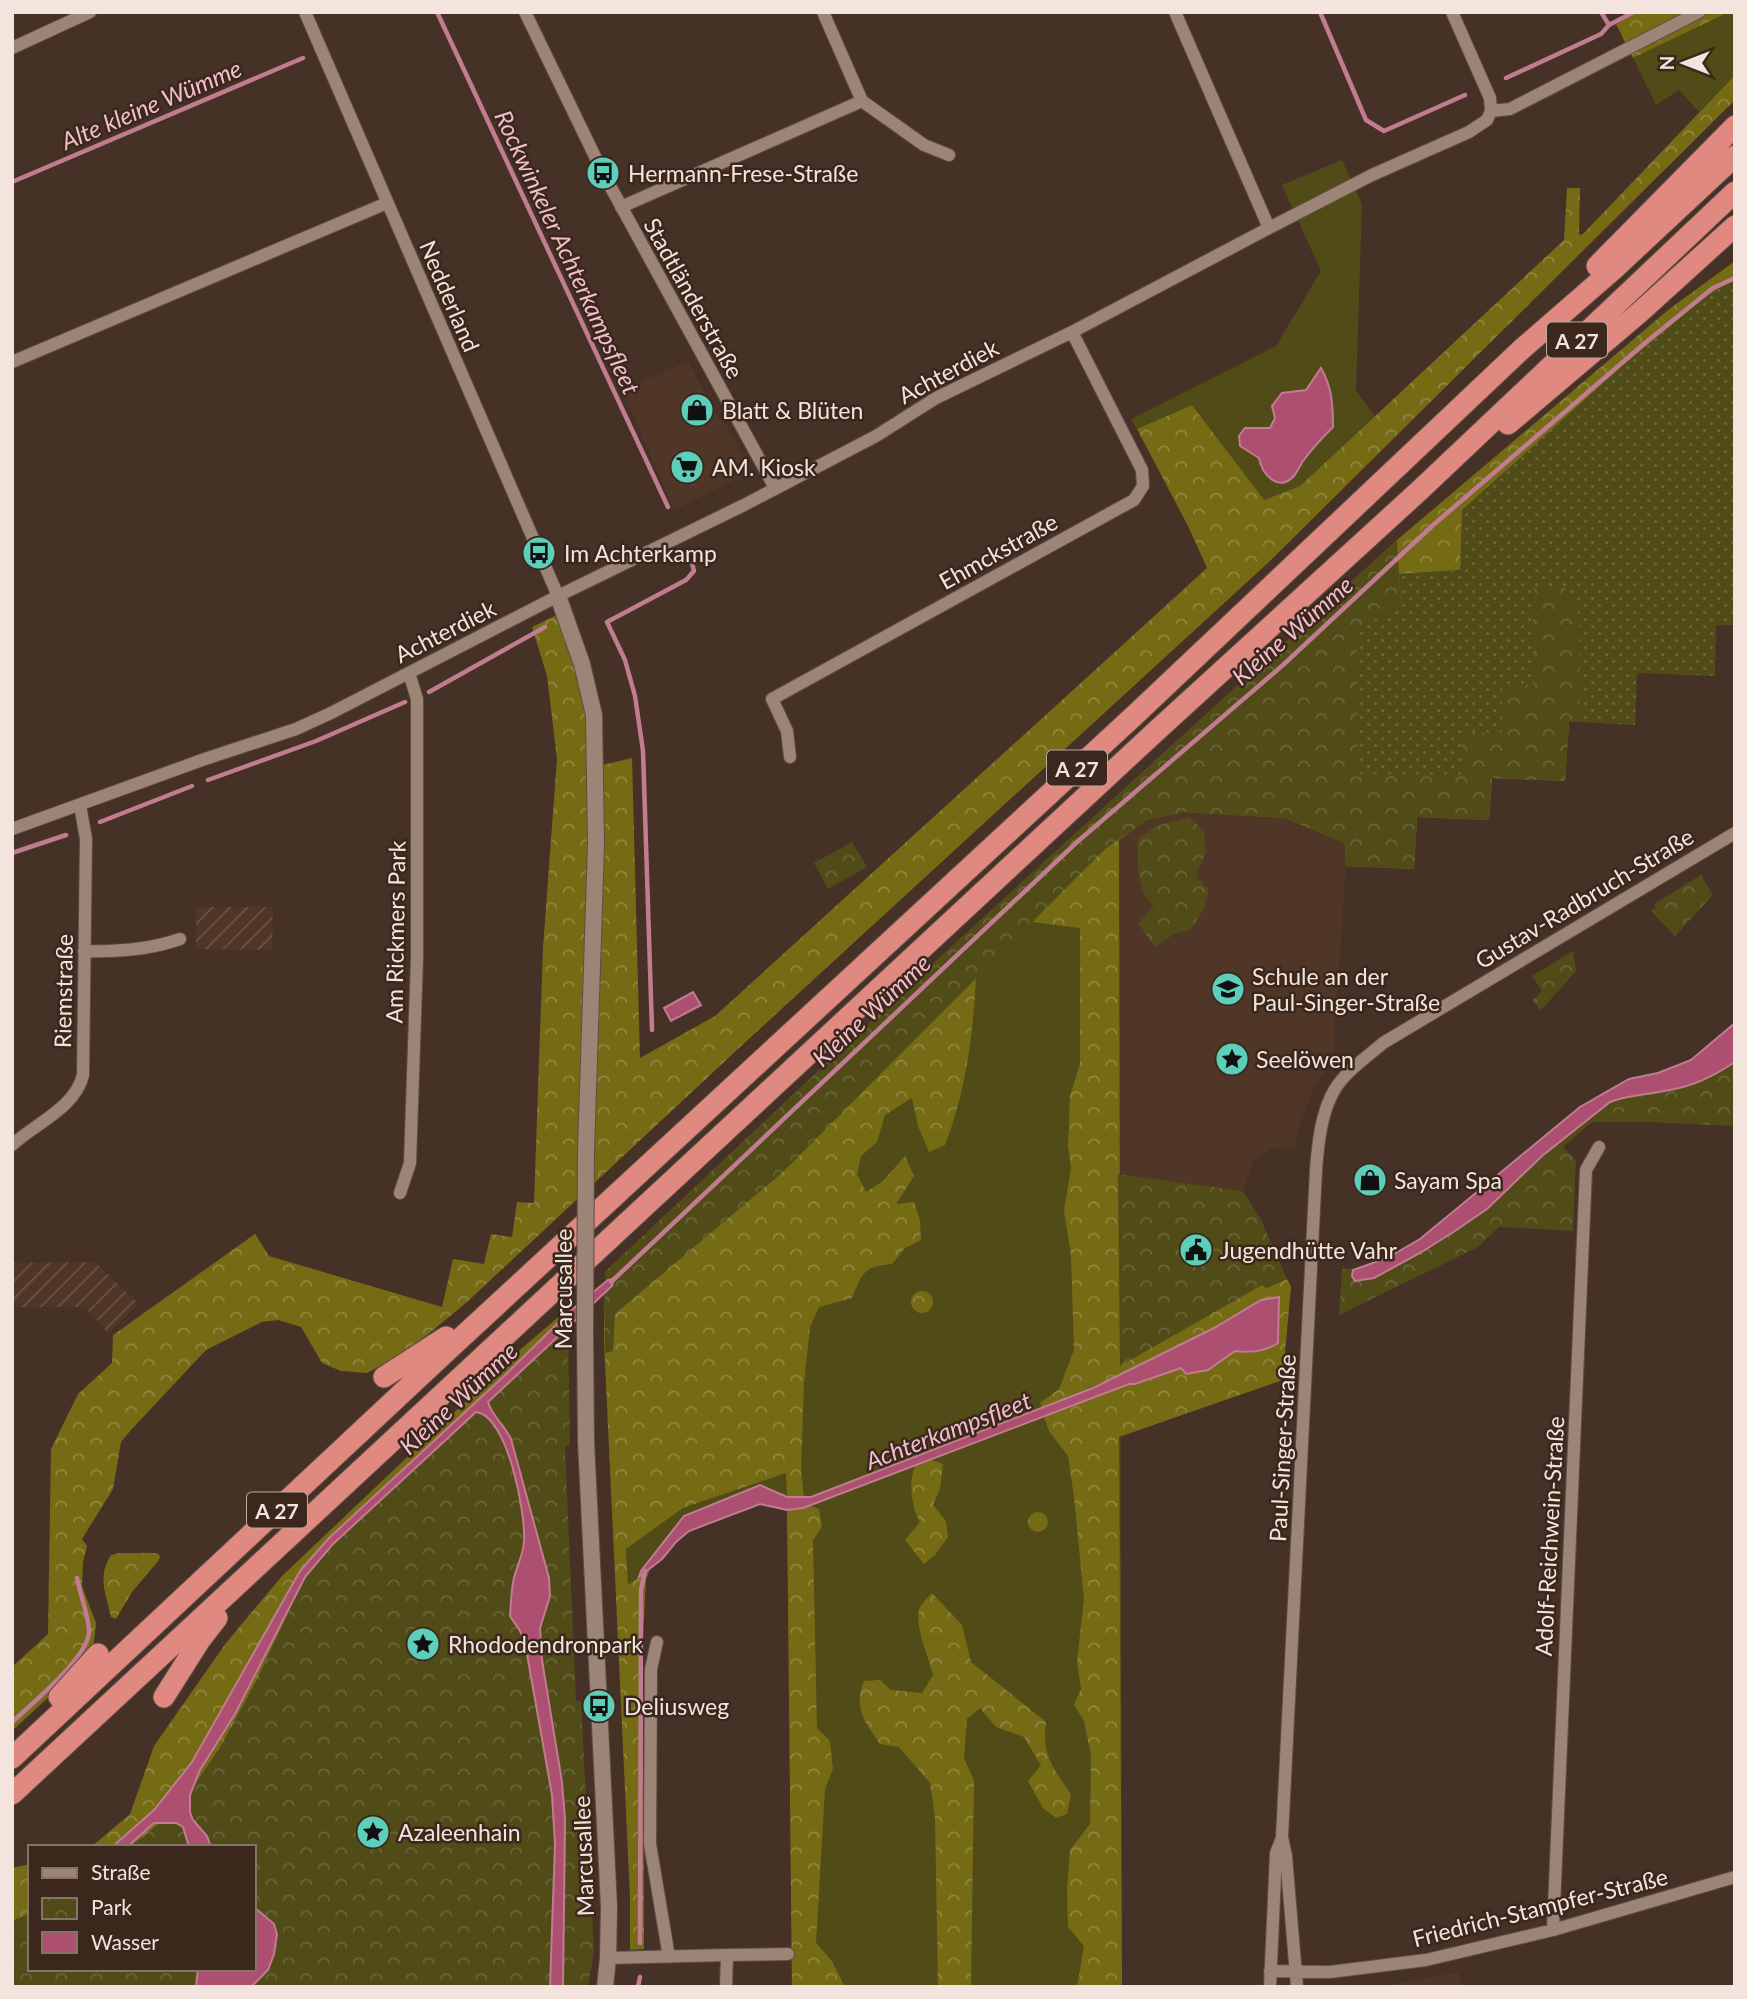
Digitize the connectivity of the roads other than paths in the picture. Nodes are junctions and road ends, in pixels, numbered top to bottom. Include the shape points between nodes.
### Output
1 (90, 12) edge
2 (305, 12) edge
3 (526, 12) edge
4 (823, 12) edge
5 (1175, 12) edge
6 (1451, 12) edge
7 (1699, 12) edge
8 (12, 48) edge
9 (862, 101) junction
10 (1491, 111) junction
11 (1735, 126) edge
12 (949, 155) dead end
13 (1735, 156) edge
14 (1735, 192) edge
15 (387, 203) junction
16 (621, 207) junction
17 (1735, 226) edge
18 (1269, 228) junction
19 (1735, 246) edge
20 (1639, 313) junction
21 (1072, 332) junction
22 (1523, 348) junction
23 (12, 362) edge
24 (775, 488) junction
25 (1420, 490) junction
26 (558, 596) junction
27 (409, 673) junction
28 (790, 757) dead end
29 (80, 806) junction
30 (12, 829) edge
31 (1735, 833) edge
32 (180, 939) dead end
33 (84, 951) junction
34 (1351, 1070) joint
35 (12, 1144) edge
36 (1599, 1147) dead end
37 (400, 1193) dead end
38 (543, 1264) junction
39 (384, 1377) dead end
40 (260, 1564) junction
41 (657, 1642) dead end
42 (97, 1654) dead end
43 (164, 1698) dead end
44 (12, 1758) edge
45 (12, 1794) edge
46 (1282, 1837) junction
47 (1735, 1877) edge
48 (1553, 1930) junction
49 (788, 1954) dead end
50 (727, 1955) junction
51 (669, 1957) junction
52 (608, 1958) junction
53 (1270, 1971) junction
54 (1296, 1971) junction
55 (605, 1987) edge
56 (726, 1987) edge
57 (1270, 1987) edge
58 (1297, 1987) edge

1 - 8 street
2 - 15 street, Nedderland
3 - 16 street, Stadtländerstraße
4 - 9 street
5 - 18 street
6 - 10 street via 1490,99
7 - 10 street, Achterdiek via 1510,109
9 - 12 street via 924,145
9 - 16 street
10 - 18 street, Achterdiek via 1487,120 1469,132
11 - 22 highway via 1568,294
13 - 22 highway, A 27
14 - 25 highway, A 27
15 - 23 street
15 - 26 street, Nedderland
16 - 24 street, Stadtländerstraße
17 - 20 highway
18 - 21 street, Achterdiek
19 - 20 highway
20 - 25 highway via 1494,435
21 - 24 street, Achterdiek via 936,398 876,436
21 - 28 street, Ehmckstraße via 1142,470 1143,486 1134,499 772,699 787,731
22 - 38 highway, A 27
24 - 26 street, Achterdiek
25 - 40 highway, A 27
26 - 27 street, Achterdiek
26 - 52 street, Marcusallee, bridge via 594,715 586,1442 608,1872
27 - 29 street, Achterdiek via 296,729
27 - 37 street, Am Rickmers Park via 418,699 418,958 410,1163
29 - 30 street, Achterdiek
29 - 33 street, Riemstraße via 86,839
31 - 34 street, Gustav-Radbruch-Straße via 1383,1043
32 - 33 street via 117,952
33 - 35 street, Riemstraße via 80,1086 71,1100
34 - 46 street, Paul-Singer-Straße via 1335,1088 1325,1113 1316,1170
36 - 48 street, Adolf-Reichwein-Straße via 1586,1170
38 - 39 highway
38 - 44 highway, A 27
40 - 43 highway via 200,1640
40 - 45 highway, A 27
41 - 51 street via 651,1669 650,1843
42 - 44 highway
46 - 53 street, Paul-Singer-Straße via 1276,1853
46 - 54 street, Paul-Singer-Straße
47 - 48 street, Friedrich-Stampfer-Straße
48 - 54 street, Friedrich-Stampfer-Straße via 1426,1960 1330,1972
49 - 50 street
50 - 51 street
50 - 56 street
51 - 52 street
52 - 55 street, Marcusallee
53 - 54 street, Friedrich-Stampfer-Straße
53 - 57 street, Paul-Singer-Straße
54 - 58 street, Paul-Singer-Straße

